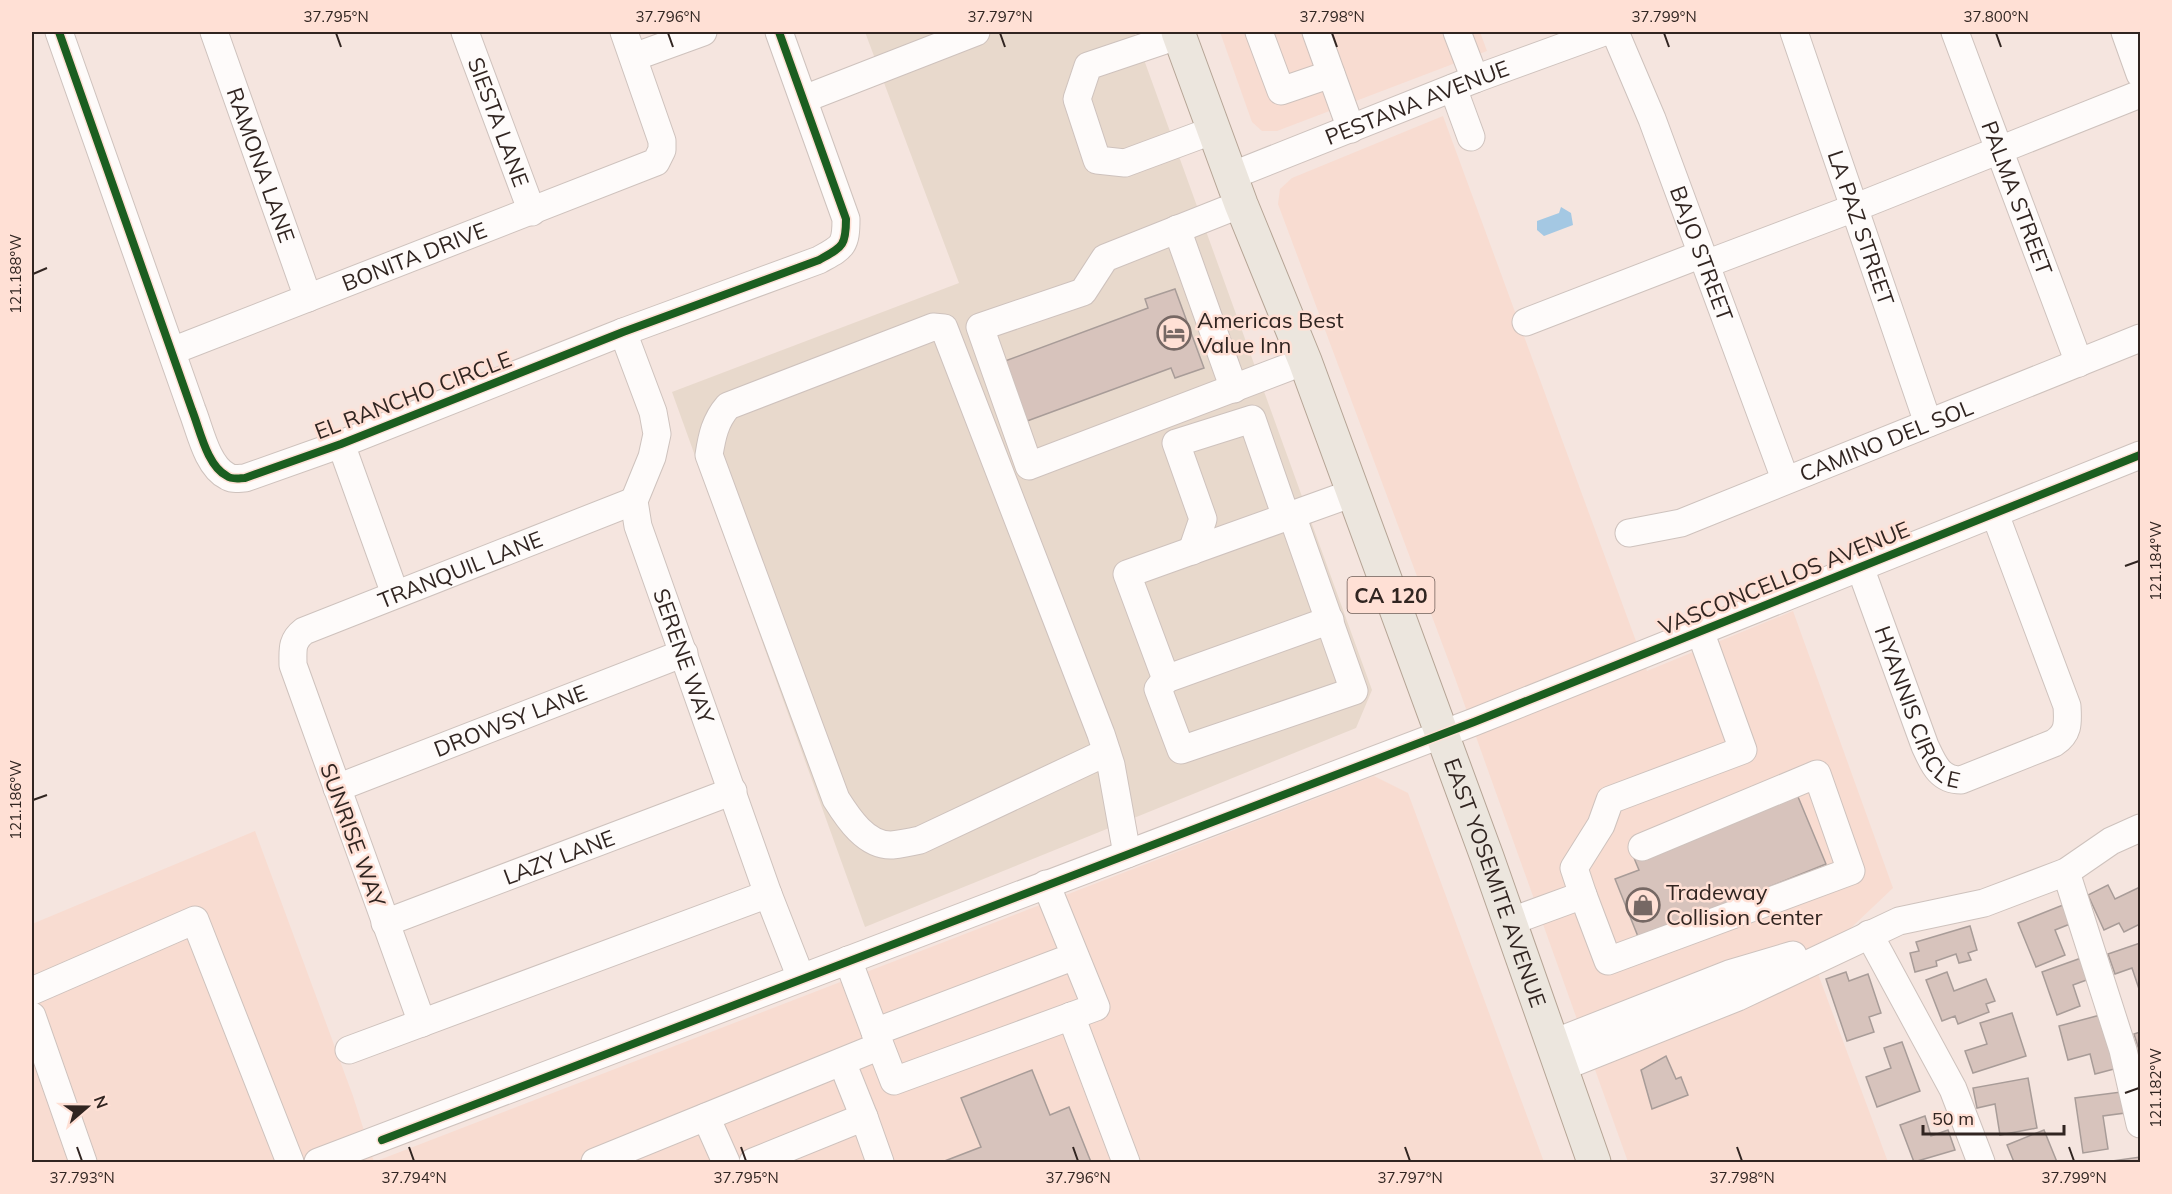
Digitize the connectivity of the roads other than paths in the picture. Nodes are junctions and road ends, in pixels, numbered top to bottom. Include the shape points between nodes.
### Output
1 (59, 32) edge
2 (214, 32) edge
3 (465, 32) edge
4 (624, 32) edge
5 (703, 32) edge
6 (778, 32) edge
7 (976, 32) edge
8 (1259, 32) edge
9 (1316, 32) edge
10 (1457, 32) edge
11 (1604, 32) edge
12 (1615, 32) edge
13 (1794, 32) edge
14 (1955, 32) edge
15 (2125, 32) edge
16 (1179, 33) edge
17 (633, 57) junction
18 (1331, 74) junction
19 (2140, 74) edge
20 (1464, 83) junction
21 (2140, 94) edge
22 (804, 99) junction
23 (1351, 129) junction
24 (1214, 130) junction
25 (1471, 137) dead end
26 (2000, 148) junction
27 (1236, 190) junction
28 (1854, 208) junction
29 (532, 212) junction
30 (1177, 229) junction
31 (1704, 259) junction
32 (308, 298) junction
33 (1526, 322) dead end
34 (623, 332) junction
35 (2140, 338) edge
36 (172, 351) junction
37 (1305, 361) junction
38 (2079, 363) junction
39 (1234, 389) junction
40 (1928, 423) junction
41 (341, 444) junction
42 (2140, 455) edge
43 (1785, 480) junction
44 (1353, 493) junction
45 (634, 501) junction
46 (1995, 514) junction
47 (1289, 516) junction
48 (1629, 533) dead end
49 (1192, 551) junction
50 (1860, 567) junction
51 (395, 594) junction
52 (1330, 620) junction
53 (1700, 631) junction
54 (292, 645) joint
55 (684, 653) junction
56 (1166, 680) junction
57 (1442, 734) junction
58 (1107, 752) junction
59 (337, 788) junction
60 (733, 791) junction
61 (2140, 828) edge
62 (1642, 847) dead end
63 (1127, 854) junction
64 (2066, 872) junction
65 (1046, 884) junction
66 (768, 894) junction
67 (1583, 895) junction
68 (1509, 922) junction
69 (385, 923) junction
70 (1869, 934) junction
71 (1075, 956) junction
72 (848, 960) junction
73 (801, 978) junction
74 (32, 991) edge
75 (32, 1016) edge
76 (1071, 1016) junction
77 (422, 1023) junction
78 (878, 1039) junction
79 (349, 1050) dead end
80 (1556, 1056) junction
81 (842, 1062) junction
82 (706, 1117) junction
83 (864, 1117) junction
84 (2140, 1124) edge
85 (345, 1158) edge
86 (83, 1162) edge
87 (290, 1162) edge
88 (318, 1162) edge
89 (595, 1162) edge
90 (726, 1162) edge
91 (753, 1162) edge
92 (880, 1162) edge
93 (1126, 1162) edge
94 (1594, 1162) edge
95 (1981, 1162) edge

1 - 36 street, EL RANCHO CIRCLE
2 - 32 street, RAMONA LANE
3 - 29 street, SIESTA LANE
4 - 17 street
5 - 17 street
6 - 22 street, EL RANCHO CIRCLE
7 - 22 street
8 - 18 street via 1281,91
9 - 18 street
10 - 20 street
11 - 20 street, PESTANA AVENUE
12 - 31 street, BAJO STREET
13 - 28 street, LA PAZ STREET
14 - 26 street, PALMA STREET
15 - 19 street
16 - 24 main road, EAST YOSEMITE AVENUE / CA 120
16 - 24 street via 1088,66 1077,99 1097,160 1125,163
17 - 29 street, BONITA DRIVE via 662,141 656,162
18 - 23 street
20 - 23 street, PESTANA AVENUE
20 - 25 street
21 - 26 street
22 - 34 street, EL RANCHO CIRCLE via 846,219 846,238 841,247 819,260
23 - 27 street, PESTANA AVENUE
24 - 27 main road, EAST YOSEMITE AVENUE / CA 120
26 - 28 street
26 - 38 street, PALMA STREET
27 - 30 street, PESTANA AVENUE
27 - 37 main road, EAST YOSEMITE AVENUE / CA 120
28 - 31 street
28 - 40 street, LA PAZ STREET
29 - 32 street, BONITA DRIVE
30 - 39 street
30 - 39 street, PESTANA AVENUE via 1105,258 1083,292 980,327 1029,466
31 - 33 street
31 - 43 street, BAJO STREET
32 - 36 street, BONITA DRIVE
34 - 41 street, EL RANCHO CIRCLE
34 - 45 street via 653,412 657,434
35 - 38 street, CAMINO DEL SOL
36 - 41 street, EL RANCHO CIRCLE via 214,464 226,476 245,478
37 - 39 street
37 - 44 main road, EAST YOSEMITE AVENUE / CA 120
38 - 40 street, CAMINO DEL SOL
40 - 43 street, CAMINO DEL SOL
41 - 51 street
42 - 46 street, VASCONCELLOS AVENUE
43 - 48 street, CAMINO DEL SOL via 1681,523
44 - 47 street
44 - 57 main road, EAST YOSEMITE AVENUE / CA 120
45 - 51 street, TRANQUIL LANE
45 - 55 street, SERENE WAY via 638,526
46 - 50 street, VASCONCELLOS AVENUE
46 - 50 street, HYANNIS CIRCLE via 2067,706 2069,726 2054,743 1961,780 1938,772 1925,746
47 - 49 street
47 - 49 street via 1252,419 1176,444 1203,519
47 - 52 street
49 - 56 street via 1127,574
50 - 53 street, VASCONCELLOS AVENUE
51 - 54 street, TRANQUIL LANE via 304,631
52 - 56 street
52 - 56 street via 1354,690 1181,750 1158,689
53 - 57 street, VASCONCELLOS AVENUE
53 - 67 street via 1743,750 1610,800 1601,825 1574,868
54 - 59 street, SUNRISE WAY via 293,665
55 - 59 street, DROWSY LANE
55 - 60 street, SERENE WAY
57 - 63 street, VASCONCELLOS AVENUE
57 - 68 main road, EAST YOSEMITE AVENUE / CA 120
58 - 58 street via 944,328 933,327 728,406 718,417 709,455 836,799 849,820 867,836 890,845 920,840
58 - 63 street
59 - 69 street, SUNRISE WAY
60 - 66 street, SERENE WAY
60 - 69 street, LAZY LANE
61 - 64 street
62 - 67 street via 1816,774 1851,871 1608,962
63 - 65 street, VASCONCELLOS AVENUE
64 - 70 street via 1984,903 1899,921
64 - 84 street via 2123,1050
65 - 71 street
65 - 72 street, VASCONCELLOS AVENUE
66 - 73 street, SERENE WAY
66 - 77 street
67 - 68 street
68 - 80 main road, EAST YOSEMITE AVENUE / CA 120
69 - 77 street, SUNRISE WAY
70 - 80 street via 1729,974
70 - 95 street via 1953,1089
71 - 76 street via 1095,1007
71 - 78 street
72 - 73 street, VASCONCELLOS AVENUE
72 - 78 street
73 - 85 street, VASCONCELLOS AVENUE via 382,1140
74 - 87 street via 195,920
75 - 86 street
76 - 78 street via 894,1081
76 - 93 street
77 - 79 street
78 - 81 street
80 - 94 main road, EAST YOSEMITE AVENUE / CA 120
81 - 82 street
81 - 83 street
82 - 89 street
82 - 90 street
83 - 91 street
83 - 92 street
85 - 88 street, VASCONCELLOS AVENUE

